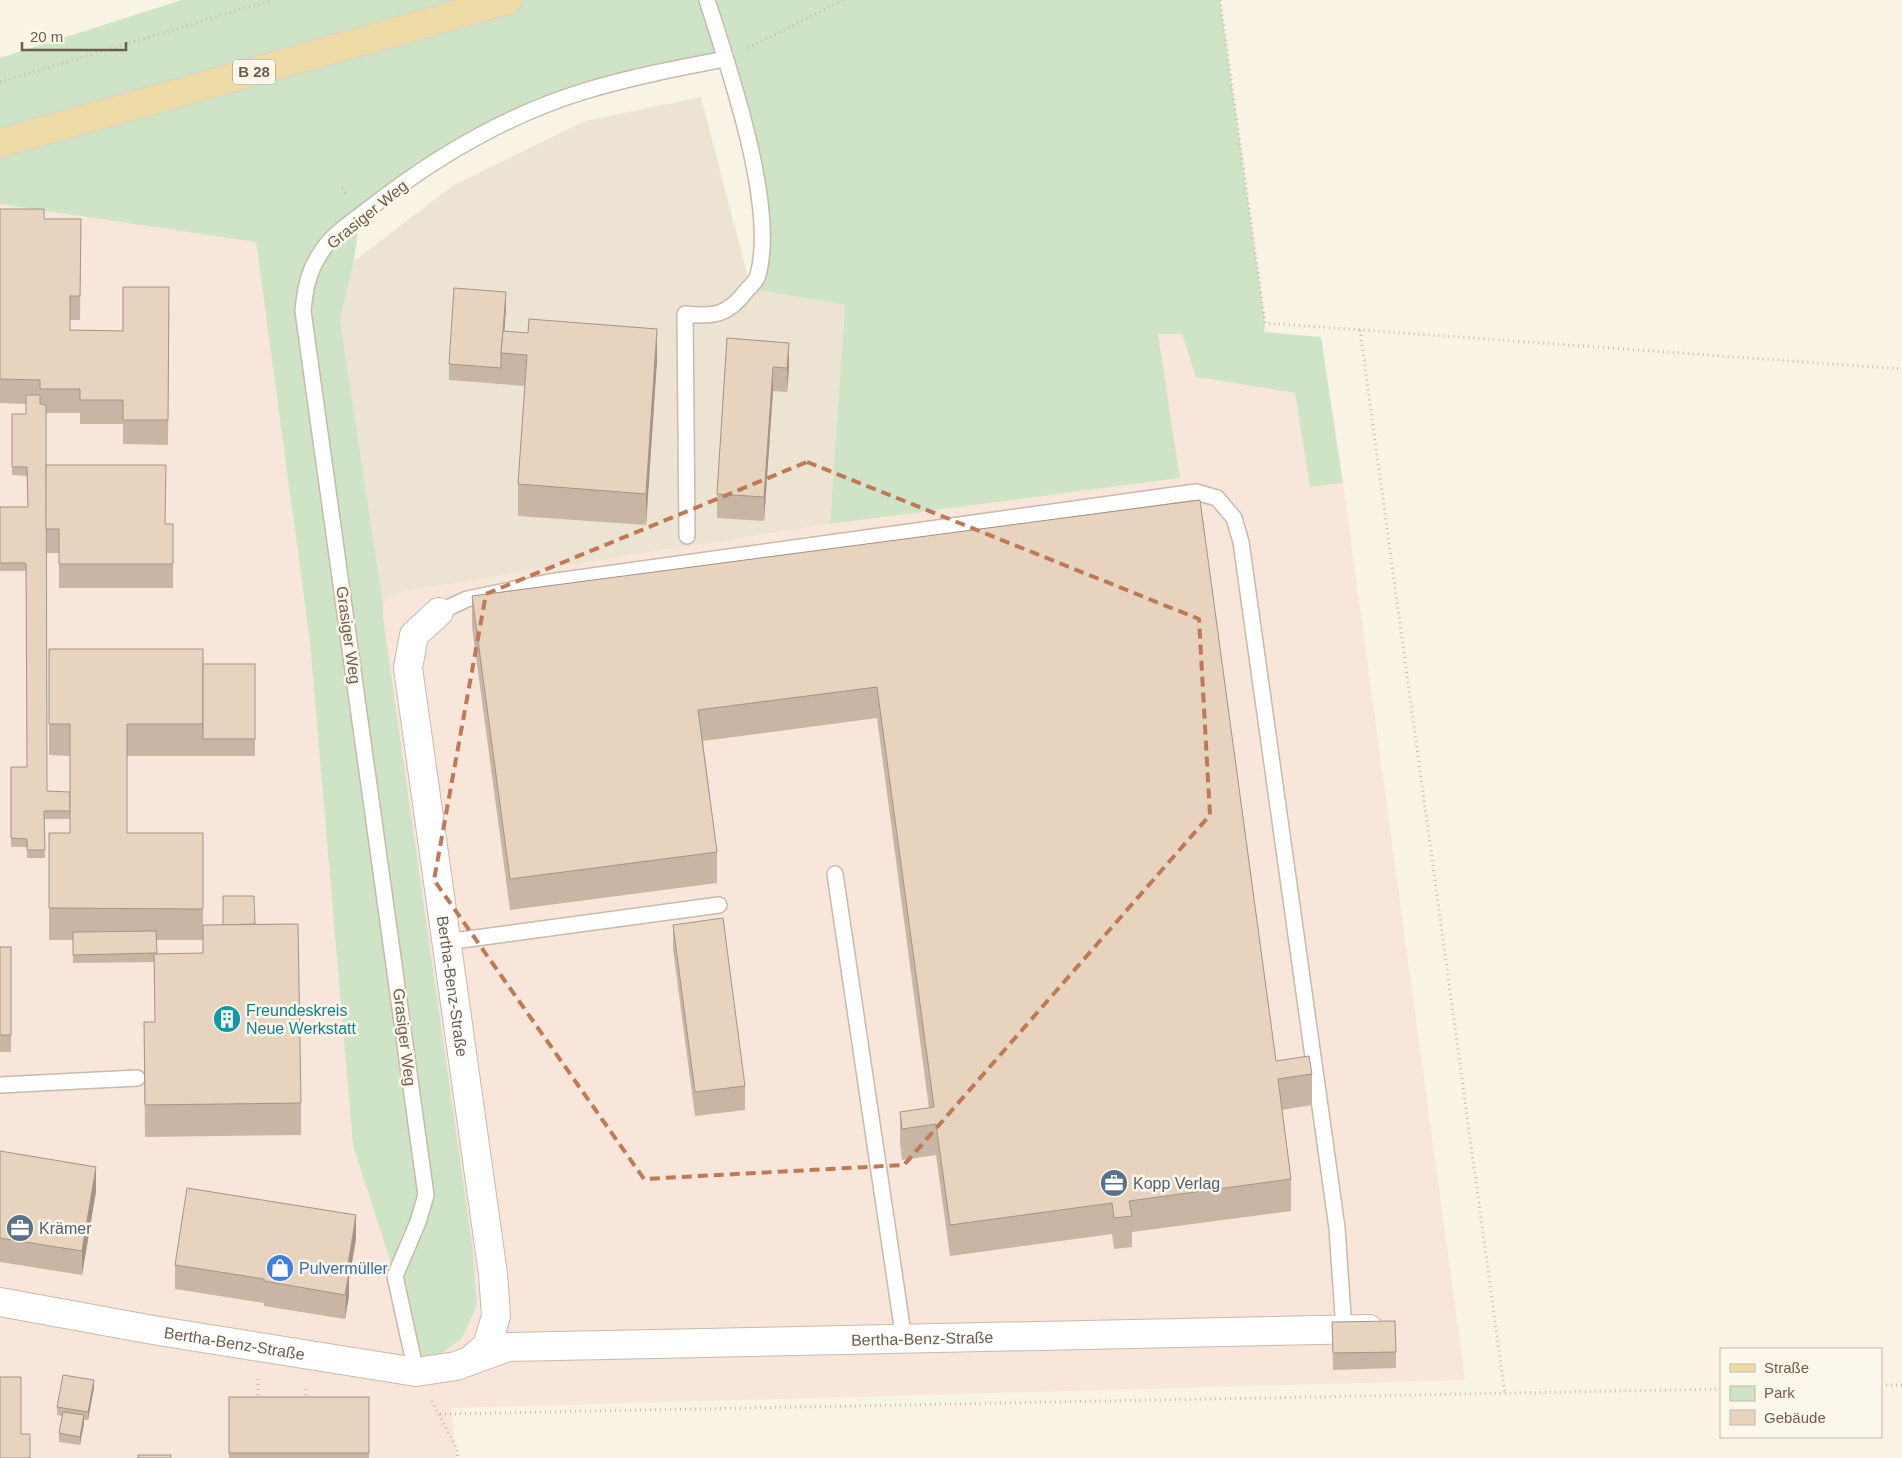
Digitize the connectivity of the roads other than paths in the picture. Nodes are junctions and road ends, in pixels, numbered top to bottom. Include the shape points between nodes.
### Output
1 (508, 0) edge
2 (707, 0) edge
3 (725, 60) junction
4 (0, 144) edge
5 (687, 536) dead end
6 (439, 612) joint
7 (835, 874) dead end
8 (719, 905) dead end
9 (446, 942) junction
10 (137, 1078) dead end
11 (0, 1084) edge
12 (0, 1302) edge
13 (1380, 1329) edge
14 (1344, 1330) junction
15 (904, 1340) junction
16 (469, 1361) junction
17 (416, 1372) junction

1 - 4 main road, B 28
2 - 3 lane
3 - 5 lane via 748,144 763,225 758,276 734,306 710,317 684,314
3 - 17 lane, Grasiger Weg via 584,91 466,142 388,194 333,238 310,270 303,311 426,1195 395,1276
6 - 9 street, Bertha-Benz-Straße via 414,635 408,668
6 - 14 lane via 467,599 549,582 1196,492 1217,498 1234,518 1241,542 1337,1228
7 - 15 lane
8 - 9 lane
9 - 16 street, Bertha-Benz-Straße via 493,1274 496,1316 487,1346
10 - 11 lane
12 - 17 street, Bertha-Benz-Straße
13 - 14 street, Bertha-Benz-Straße
14 - 15 street, Bertha-Benz-Straße
15 - 16 street, Bertha-Benz-Straße via 508,1347
16 - 17 street, Bertha-Benz-Straße

